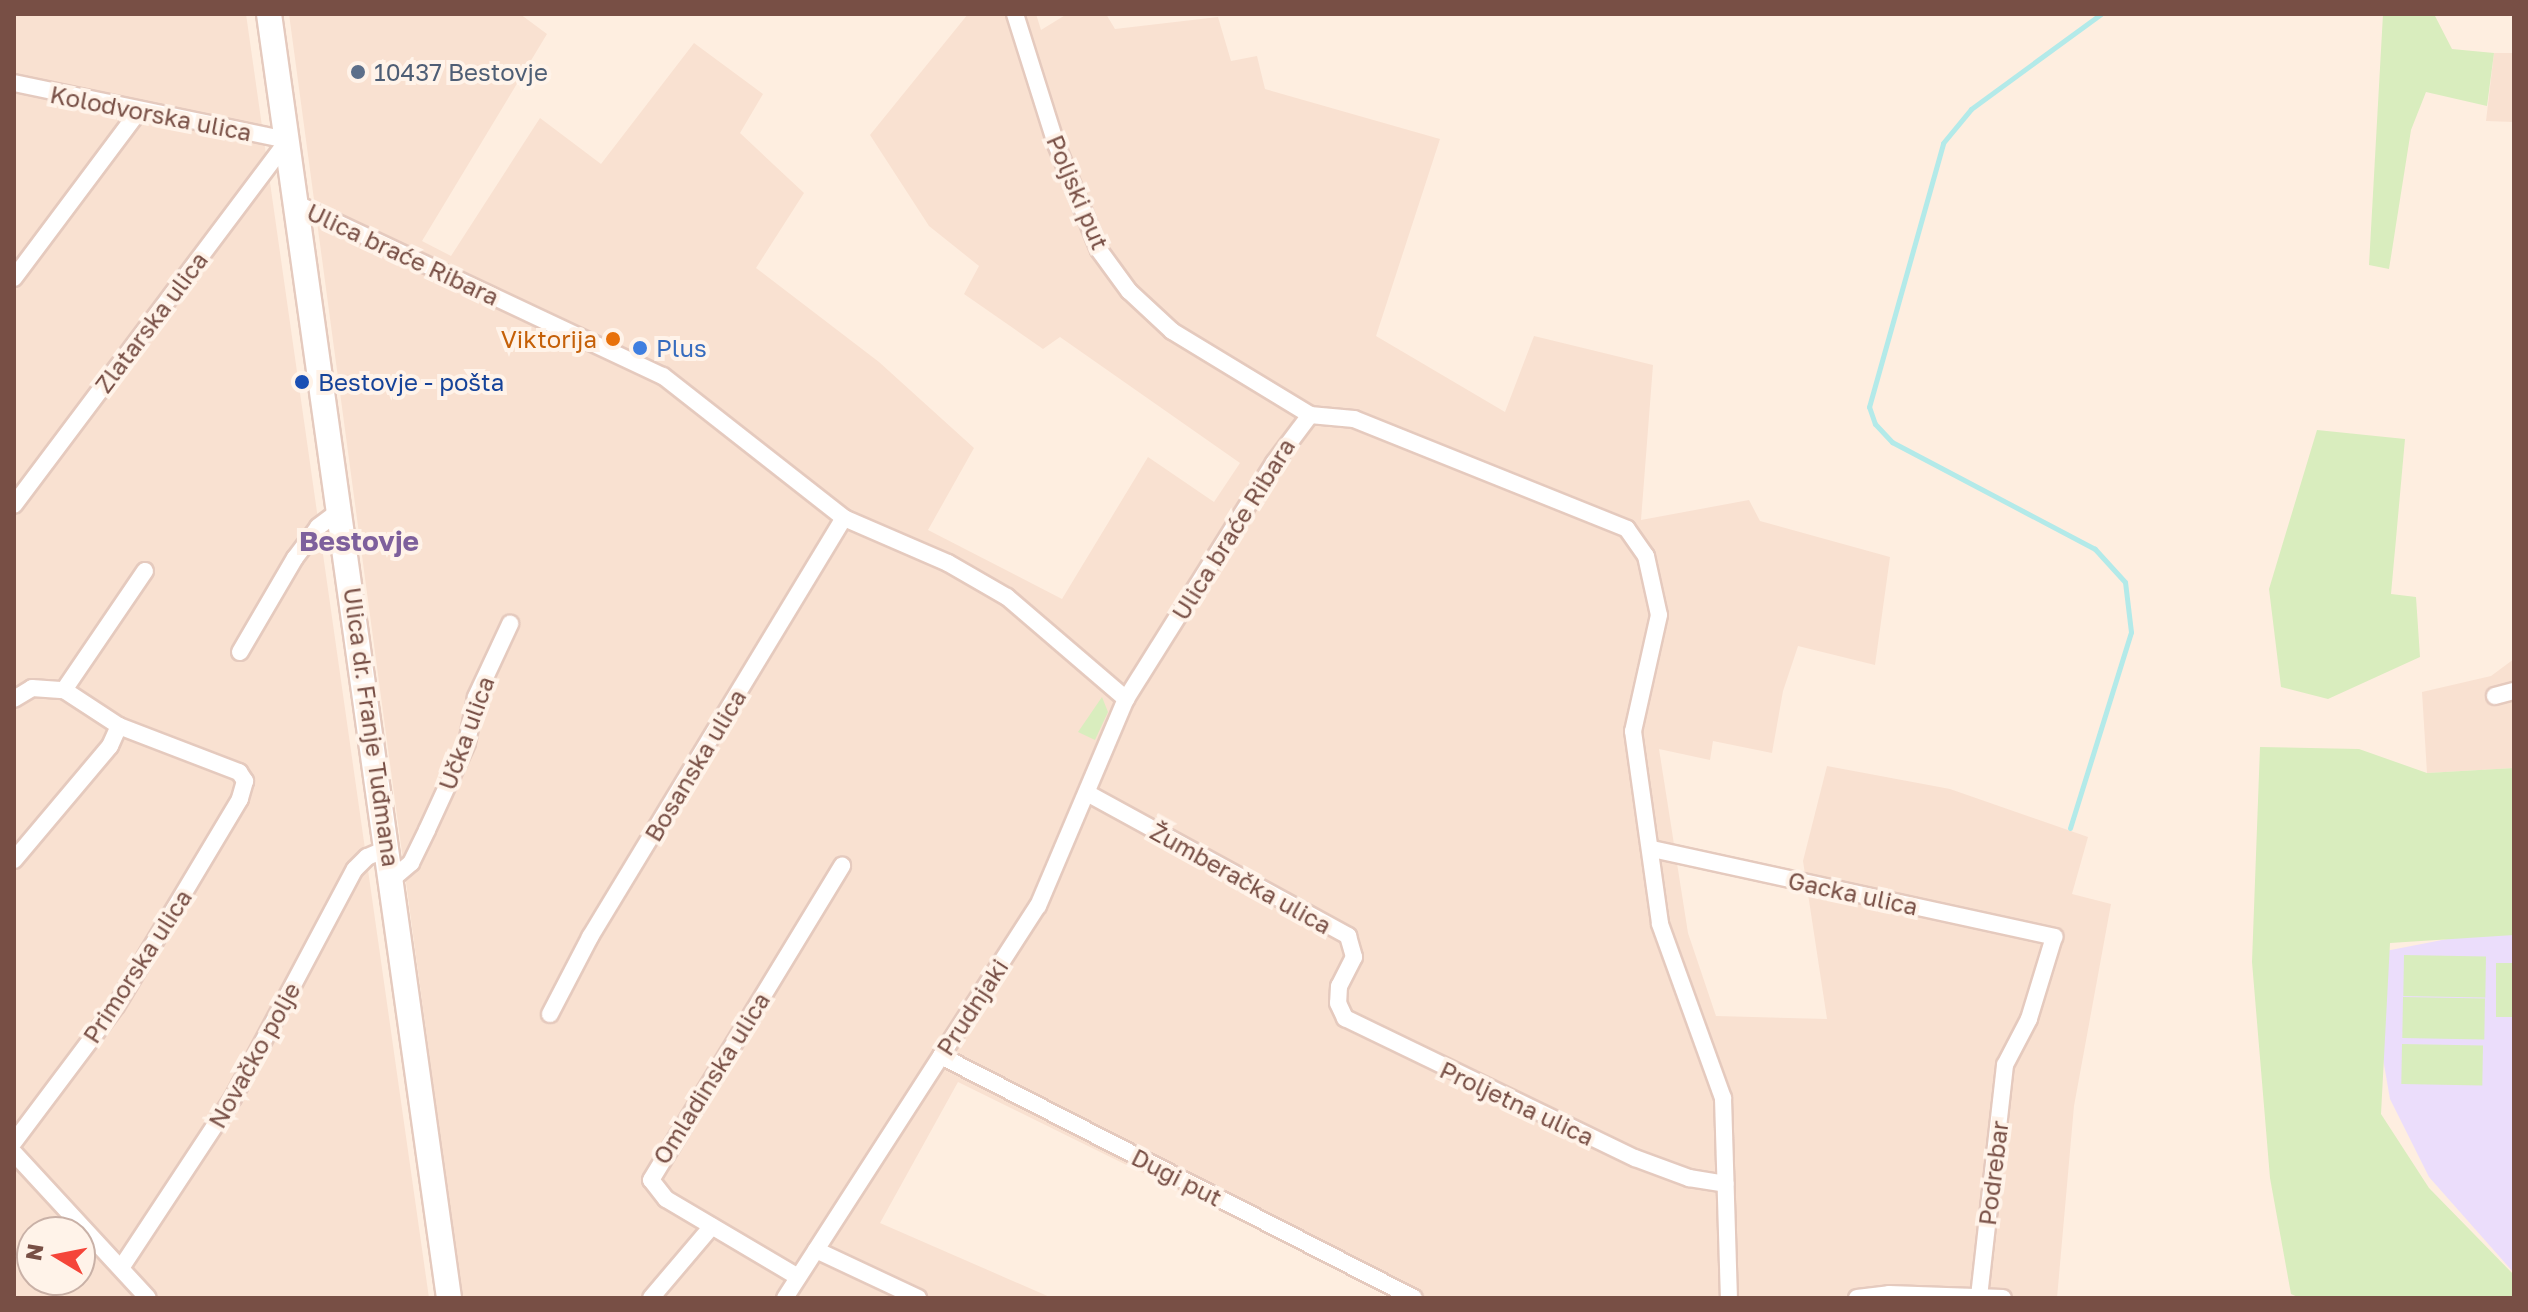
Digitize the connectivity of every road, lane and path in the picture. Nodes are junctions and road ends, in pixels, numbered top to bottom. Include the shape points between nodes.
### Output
1 (269, 14) edge
2 (1015, 14) edge
3 (14, 83) edge
4 (139, 111) junction
5 (288, 140) junction
6 (297, 204) junction
7 (14, 278) edge
8 (1310, 415) junction
9 (14, 505) edge
10 (342, 509) junction
11 (844, 518) junction
12 (145, 571) dead end
13 (510, 624) dead end
14 (240, 652) dead end
15 (64, 690) junction
16 (2514, 691) edge
17 (2495, 696) dead end
18 (14, 699) edge
19 (1126, 699) junction
20 (119, 726) junction
21 (1087, 793) junction
22 (388, 848) junction
23 (1652, 849) junction
24 (14, 860) edge
25 (842, 866) dead end
26 (392, 879) junction
27 (2054, 937) joint
28 (1339, 986) joint
29 (550, 1014) dead end
30 (941, 1056) junction
31 (14, 1142) edge
32 (14, 1153) edge
33 (1726, 1184) junction
34 (712, 1226) junction
35 (816, 1250) junction
36 (121, 1268) junction
37 (798, 1277) junction
38 (1979, 1297) edge
39 (148, 1298) edge
40 (449, 1298) edge
41 (651, 1298) edge
42 (785, 1298) edge
43 (918, 1298) edge
44 (1414, 1298) edge
45 (1729, 1298) edge
46 (1857, 1298) edge
47 (2003, 1298) edge

1 - 5 main road, Ulica dr. Franje Tuđmana
2 - 8 street, Poljski put via 1056,144 1099,250 1121,281 1172,331
3 - 4 street, Kolodvorska ulica
4 - 5 street, Kolodvorska ulica
4 - 7 street
5 - 6 main road, Ulica dr. Franje Tuđmana
5 - 9 street, Zlatarska ulica
6 - 10 main road, Ulica dr. Franje Tuđmana
6 - 11 street, Ulica braće Ribara via 663,376
8 - 19 street, Ulica braće Ribara via 1274,463
8 - 23 street, Ulica braće Ribara via 1354,419 1627,529 1635,537 1646,556 1659,615 1633,731
10 - 14 street via 318,527 295,558
10 - 22 main road, Ulica dr. Franje Tuđmana
11 - 19 street, Ulica braće Ribara via 948,563 1007,597
11 - 29 street, Bosanska ulica via 590,937
12 - 15 street
13 - 26 street, Učka ulica via 476,697 467,743 427,830 411,863
15 - 18 street via 32,688
15 - 20 street
16 - 17 street
19 - 21 street, Prudnjaki
20 - 24 street via 110,746
20 - 31 street, Primorska ulica via 239,772 245,781 240,799 116,1006
21 - 28 street, Žumberačka ulica via 1348,936 1354,957
21 - 30 street, Prudnjaki via 1038,906
22 - 26 main road, Ulica dr. Franje Tuđmana
22 - 36 street, Novačko polje via 355,869 233,1098
23 - 27 street, Gacka ulica
23 - 33 street, Ulica braće Ribara via 1660,924 1723,1098
25 - 34 street, Omladinska ulica via 653,1170 655,1189
26 - 40 main road, Ulica dr. Franje Tuđmana
27 - 38 street, Podrebar via 2029,1019 2005,1065
28 - 33 street, Proljetna ulica via 1338,1003 1345,1018 1441,1068 1635,1158 1689,1178
30 - 35 street, Prudnjaki
30 - 44 street, Dugi put
32 - 36 street
33 - 45 street, Ulica braće Ribara
34 - 37 street, Omladinska ulica
34 - 41 street
35 - 37 street, Prudnjaki
35 - 43 street
36 - 39 street
37 - 42 street, Prudnjaki
38 - 46 street
38 - 47 street

